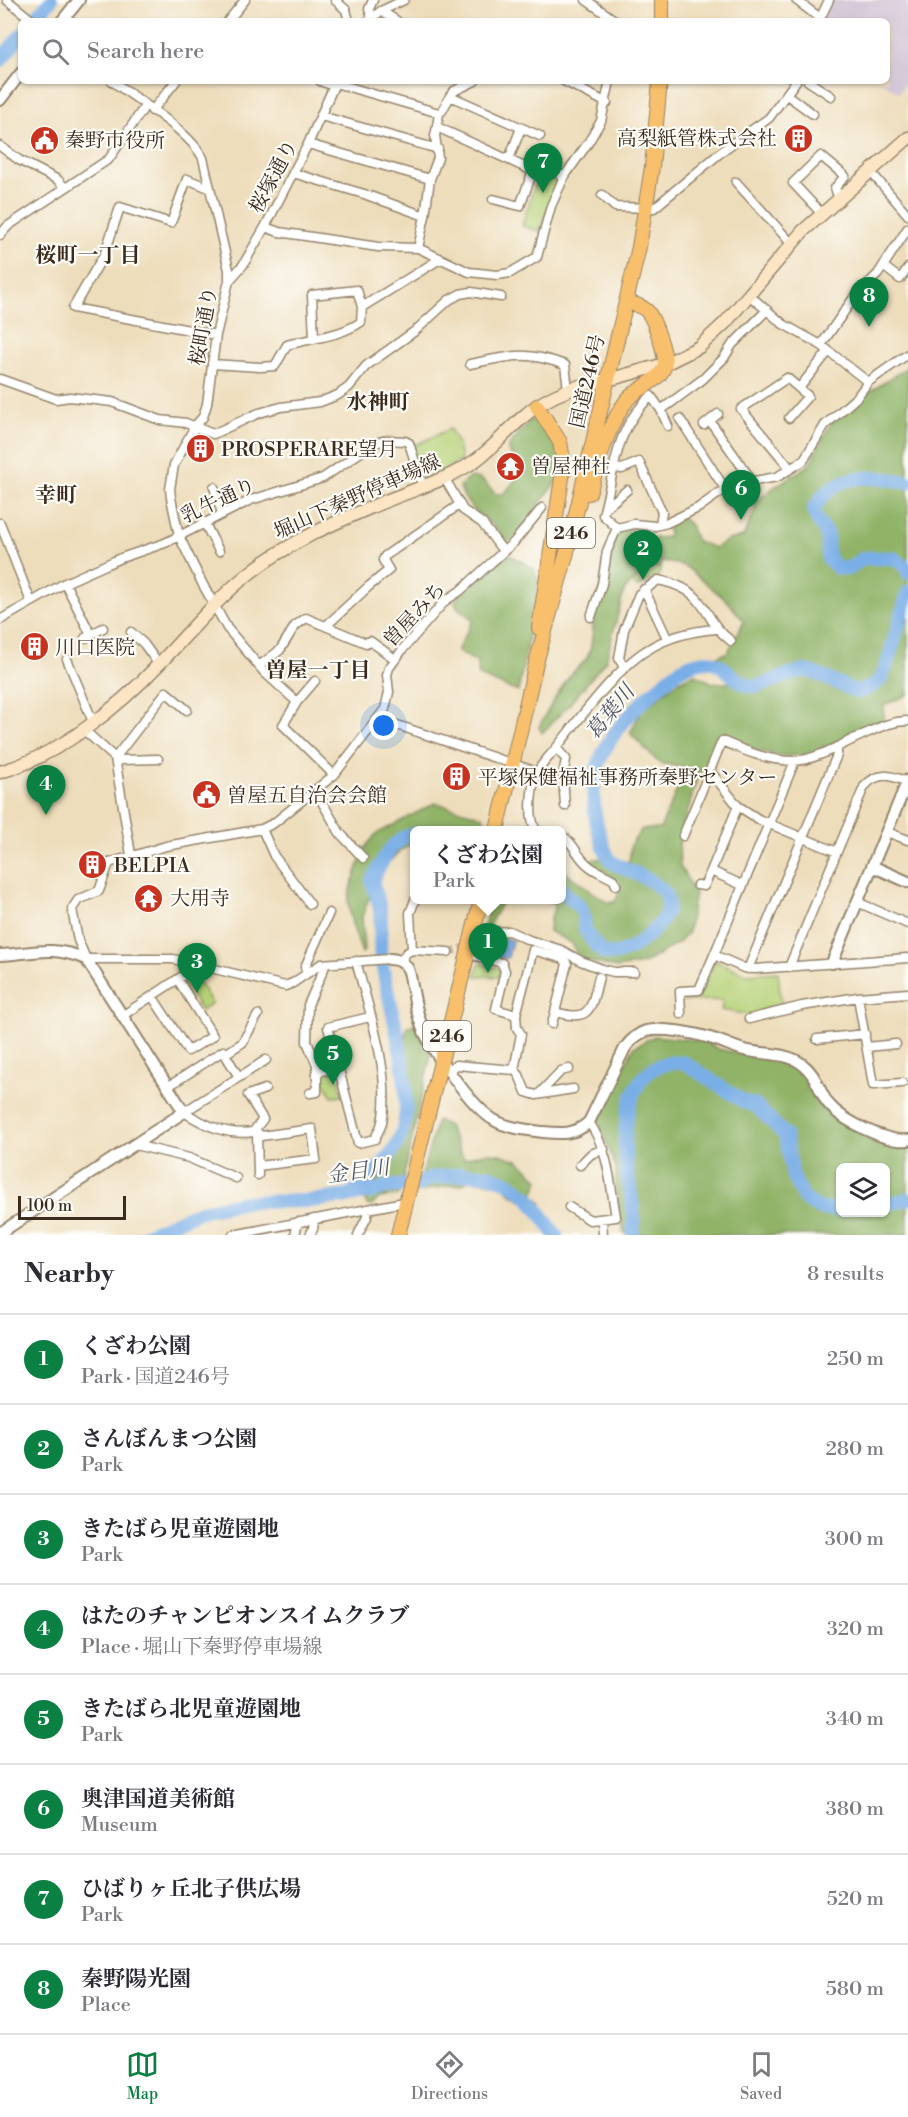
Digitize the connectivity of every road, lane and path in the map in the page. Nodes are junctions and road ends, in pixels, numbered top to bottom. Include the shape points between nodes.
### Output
1 (79, 0) edge
2 (245, 0) edge
3 (335, 0) edge
4 (373, 0) edge
5 (404, 0) edge
6 (586, 0) edge
7 (796, 0) edge
8 (829, 0) edge
9 (665, 1) edge
10 (14, 3) edge
11 (381, 11) junction
12 (30, 18) edge
13 (64, 18) edge
14 (230, 18) edge
15 (348, 18) edge
16 (370, 18) edge
17 (371, 18) edge
18 (392, 18) edge
19 (612, 18) edge
20 (661, 18) edge
21 (818, 18) edge
22 (820, 18) edge
23 (18, 77) edge
24 (116, 84) edge
25 (173, 84) edge
26 (335, 84) edge
27 (469, 84) edge
28 (570, 84) edge
29 (610, 84) edge
30 (660, 84) edge
31 (794, 84) edge
32 (813, 84) edge
33 (787, 95) junction
34 (450, 96) junction
35 (831, 96) dead end
36 (0, 100) edge
37 (607, 103) junction
38 (149, 109) junction
39 (438, 113) junction
40 (813, 114) dead end
41 (321, 116) junction
42 (437, 127) junction
43 (521, 128) junction
44 (540, 136) dead end
45 (908, 138) edge
46 (308, 144) junction
47 (0, 146) edge
48 (438, 149) junction
49 (509, 159) junction
50 (533, 171) junction
51 (870, 171) junction
52 (293, 173) junction
53 (564, 177) junction
54 (430, 179) junction
55 (736, 182) dead end
56 (65, 188) junction
57 (209, 188) junction
58 (602, 195) dead end
59 (493, 199) dead end
60 (839, 199) junction
61 (646, 208) junction
62 (822, 214) junction
63 (908, 215) edge
64 (425, 216) junction
65 (265, 227) junction
66 (908, 228) edge
67 (0, 235) edge
68 (792, 244) junction
69 (418, 248) junction
70 (440, 259) junction
71 (883, 266) junction
72 (908, 268) edge
73 (228, 281) junction
74 (749, 295) junction
75 (501, 297) dead end
76 (626, 302) junction
77 (362, 307) junction
78 (767, 310) junction
79 (216, 334) junction
80 (314, 339) junction
81 (820, 345) junction
82 (828, 352) junction
83 (908, 354) edge
84 (212, 364) junction
85 (470, 364) dead end
86 (665, 364) junction
87 (615, 378) dead end
88 (0, 379) edge
89 (600, 381) dead end
90 (868, 382) junction
91 (800, 387) junction
92 (568, 389) junction
93 (537, 406) junction
94 (661, 411) junction
95 (718, 414) dead end
96 (789, 418) dead end
97 (680, 419) dead end
98 (195, 426) junction
99 (668, 426) dead end
100 (614, 468) junction
101 (790, 468) junction
102 (445, 479) junction
103 (749, 481) junction
104 (214, 487) dead end
105 (423, 487) junction
106 (725, 489) junction
107 (627, 490) dead end
108 (609, 491) junction
109 (617, 498) junction
110 (459, 505) junction
111 (606, 505) junction
112 (542, 508) dead end
113 (222, 513) junction
114 (204, 522) junction
115 (0, 523) edge
116 (660, 524) junction
117 (617, 528) junction
118 (179, 536) junction
119 (219, 551) dead end
120 (503, 551) junction
121 (567, 552) junction
122 (65, 583) junction
123 (644, 589) junction
124 (31, 602) junction
125 (215, 604) junction
126 (591, 617) dead end
127 (0, 620) edge
128 (327, 625) junction
129 (103, 628) dead end
130 (716, 629) junction
131 (131, 632) dead end
132 (668, 638) junction
133 (731, 641) dead end
134 (395, 658) junction
135 (67, 659) dead end
136 (536, 663) junction
137 (159, 664) junction
138 (259, 666) junction
139 (624, 668) junction
140 (315, 681) dead end
141 (297, 702) junction
142 (187, 710) dead end
143 (379, 719) junction
144 (908, 721) edge
145 (88, 726) junction
146 (837, 747) junction
147 (556, 748) junction
148 (115, 758) junction
149 (158, 759) dead end
150 (795, 761) junction
151 (513, 764) junction
152 (710, 771) junction
153 (0, 772) edge
154 (537, 772) junction
155 (334, 775) junction
156 (908, 781) edge
157 (315, 790) junction
158 (565, 806) dead end
159 (738, 806) junction
160 (769, 824) junction
161 (498, 826) edge
162 (534, 826) edge
163 (262, 829) junction
164 (887, 831) junction
165 (682, 836) dead end
166 (803, 838) junction
167 (566, 839) edge
168 (908, 840) edge
169 (837, 852) junction
170 (131, 855) junction
171 (363, 858) dead end
172 (872, 866) junction
173 (711, 871) junction
174 (908, 882) edge
175 (616, 885) dead end
176 (697, 885) dead end
177 (742, 885) junction
178 (857, 902) junction
179 (310, 904) dead end
180 (414, 904) edge
181 (480, 904) edge
182 (329, 913) dead end
183 (908, 924) edge
184 (482, 943) tunnel mouth
185 (412, 950) junction
186 (549, 950) junction
187 (448, 952) tunnel mouth
188 (468, 954) junction
189 (0, 955) edge
190 (714, 955) junction
191 (907, 957) edge
192 (86, 959) junction
193 (389, 959) joint
194 (359, 961) junction
195 (401, 962) junction
196 (832, 963) junction
197 (326, 964) junction
198 (199, 965) junction
199 (789, 967) junction
200 (748, 969) junction
201 (307, 972) junction
202 (634, 972) dead end
203 (599, 977) dead end
204 (178, 980) junction
205 (908, 993) edge
206 (152, 996) junction
207 (858, 997) junction
208 (556, 1012) junction
209 (681, 1014) dead end
210 (516, 1015) junction
211 (122, 1016) junction
212 (370, 1017) junction
213 (749, 1019) dead end
214 (257, 1022) dead end
215 (552, 1024) dead end
216 (865, 1034) junction
217 (817, 1039) dead end
218 (896, 1044) dead end
219 (867, 1047) junction
220 (225, 1054) junction
221 (266, 1060) dead end
222 (445, 1065) junction
223 (339, 1067) junction
224 (514, 1070) junction
225 (569, 1070) dead end
226 (317, 1072) junction
227 (239, 1077) junction
228 (902, 1083) dead end
229 (169, 1086) junction
230 (265, 1089) dead end
231 (573, 1089) dead end
232 (310, 1093) dead end
233 (539, 1094) junction
234 (184, 1112) junction
235 (589, 1122) junction
236 (255, 1132) junction
237 (908, 1140) edge
238 (135, 1145) junction
239 (604, 1149) junction
240 (580, 1165) dead end
241 (236, 1178) dead end
242 (403, 1199) junction
243 (569, 1207) dead end
244 (368, 1209) junction
245 (314, 1219) junction
246 (602, 1219) junction
247 (298, 1222) junction
248 (0, 1233) edge
249 (245, 1234) edge
250 (233, 1235) edge
251 (295, 1235) edge
252 (310, 1235) edge
253 (358, 1235) edge
254 (398, 1235) edge
255 (603, 1235) edge

1 - 13 street
2 - 14 street
3 - 15 street
4 - 16 street
5 - 11 street
6 - 19 street
7 - 21 street
8 - 22 street
9 - 20 highway
10 - 12 street
11 - 17 street
11 - 18 street
23 - 36 street
24 - 38 street, 桜町通り
25 - 38 street
26 - 39 street
26 - 41 street, 桜塚通り
27 - 34 street
28 - 37 street
29 - 37 street
30 - 61 highway, 国道246号 / 246
31 - 33 street
32 - 35 street
33 - 40 street
33 - 61 street via 769,118 726,148 660,204
34 - 39 street
34 - 43 street
37 - 53 street via 598,129
38 - 56 street via 109,159
38 - 57 street, 桜町通り via 198,148
39 - 42 street
41 - 46 street, 桜塚通り
41 - 48 street
42 - 48 street
42 - 49 street
43 - 44 street
43 - 49 street
45 - 51 main road
46 - 52 street, 桜塚通り
46 - 54 street
47 - 56 street
48 - 54 street
49 - 50 street
50 - 53 street via 546,166
50 - 59 street via 520,206
51 - 60 main road
51 - 63 street
52 - 64 street
52 - 65 street, 桜塚通り
53 - 70 street via 551,206 540,251 532,261 497,275 469,272
54 - 64 street
55 - 68 street
56 - 67 street
57 - 73 street, 桜町通り via 229,270
57 - 79 street via 187,179 171,223 120,207 105,253 73,308
58 - 61 street via 615,207
60 - 62 main road
60 - 62 street via 835,188 846,176 821,156 793,183
61 - 76 highway, 国道246号 / 246
62 - 68 main road
64 - 69 street
65 - 69 street via 378,247
65 - 73 street, 桜塚通り via 243,265
66 - 71 street
68 - 74 main road
69 - 70 street
70 - 77 street
71 - 72 street via 900,279
71 - 81 street
73 - 79 street, 桜町通り
74 - 78 street
74 - 86 main road via 699,347
75 - 98 street via 471,292 449,300 415,331 366,366 338,395 320,402 259,412 213,434
76 - 86 highway via 643,307 650,316
76 - 121 highway, 国道246号 / 246
77 - 80 street via 358,325
77 - 80 street via 357,290 312,295
78 - 81 street
78 - 94 street via 710,372
79 - 84 street, 桜町通り
80 - 84 street via 287,345 275,366
81 - 82 street
82 - 90 street
82 - 91 street
83 - 90 street
84 - 98 street, 桜町通り via 207,404
85 - 92 street via 520,354 544,357 565,365
86 - 87 main road
86 - 121 highway via 661,374 629,398 616,416
88 - 98 street via 56,399 112,402 160,420
89 - 92 main road, 堀山下秦野停車場線
90 - 101 street via 825,425 803,460
91 - 96 street via 808,396
91 - 101 street via 787,378 741,410
92 - 93 main road, 堀山下秦野停車場線
93 - 102 main road, 堀山下秦野停車場線 via 489,450
93 - 136 highway via 561,442 564,465
94 - 99 street
94 - 100 street via 651,396 630,417
95 - 103 street via 707,423
97 - 106 street
98 - 118 street, 桜町通り via 171,475
100 - 108 street
100 - 116 street via 639,462 662,512
101 - 103 street via 777,477
102 - 105 main road, 堀山下秦野停車場線
102 - 110 street
103 - 106 street
104 - 113 street
105 - 113 street, 乳牛通り via 409,443 381,441 323,478
105 - 125 main road, 堀山下秦野停車場線 via 288,547
106 - 116 street via 698,508
107 - 109 street
108 - 109 street
108 - 111 street
109 - 111 street
110 - 120 street via 482,524
110 - 128 street via 385,556 383,560 389,570
111 - 117 street via 603,515
112 - 120 street, 曽屋みち
113 - 114 street, 乳牛通り
114 - 118 street, 乳牛通り
114 - 119 street
115 - 124 street
116 - 117 street
117 - 126 street via 607,550 602,584
118 - 122 street, 乳牛通り
118 - 125 street, 桜町通り
120 - 134 street, 曽屋みち via 446,601
121 - 136 highway, 国道246号 / 246
122 - 124 street, 乳牛通り
122 - 129 street via 88,636
123 - 130 street via 658,580 677,585 698,599
123 - 132 street
123 - 139 street via 624,630 619,658
124 - 127 street, 乳牛通り
125 - 137 main road, 堀山下秦野停車場線
125 - 138 street, 桜町通り via 227,628
128 - 134 street via 366,643 370,641
128 - 138 street via 310,619 302,621 280,650
130 - 132 street
130 - 133 street
131 - 137 street
132 - 139 street
134 - 143 street, 曽屋みち via 387,675 388,700
135 - 145 street
136 - 151 highway, 国道246号 / 246
137 - 145 main road, 堀山下秦野停車場線
138 - 141 street, 桜町通り
139 - 147 street
140 - 141 street
141 - 155 street via 283,725
142 - 148 street via 166,692
143 - 151 street
143 - 155 street, 曽屋みち
144 - 146 street via 886,724
145 - 148 street
145 - 153 main road, 堀山下秦野停車場線 via 28,763
146 - 150 street
146 - 166 street
147 - 154 street
147 - 158 street via 566,759
148 - 149 street
148 - 170 street
150 - 152 street via 750,753 722,741
150 - 160 street
151 - 154 street
151 - 161 highway, 国道246号 / 246
152 - 159 street
152 - 165 street
154 - 162 street via 530,817
155 - 157 street, 曽屋みち
156 - 164 street
156 - 169 street via 887,775 867,783
157 - 163 street, 曽屋みち
157 - 171 street via 340,833
159 - 160 street
159 - 173 street
160 - 166 street
160 - 177 street
163 - 170 street, 曽屋みち
163 - 179 street via 274,856
164 - 168 street
164 - 172 street
166 - 169 street
166 - 200 street
167 - 175 street via 588,866 614,880
169 - 199 street
170 - 192 street, 曽屋みち via 109,863 99,891 75,902 72,909 76,931
172 - 174 street
172 - 178 street
173 - 176 street via 704,886
173 - 177 street
177 - 190 street
178 - 183 street
178 - 196 street
180 - 185 street
181 - 188 highway, 246
182 - 201 street via 305,967
184 - 186 street via 502,931 516,933
185 - 187 street
185 - 195 street
186 - 202 street via 561,950 602,969
186 - 208 street via 567,964
186 - 210 street via 533,950
188 - 210 street via 502,963 505,972 496,1009
188 - 222 highway, 246
189 - 192 street via 45,950
190 - 200 street
190 - 209 street via 699,990 680,991
191 - 196 street
192 - 198 street via 173,959
192 - 211 street
193 - 194 street
193 - 195 street
194 - 197 street
194 - 212 street
195 - 222 street via 408,970 423,1028
196 - 199 street
197 - 201 street
197 - 226 street via 308,1005 307,1042
198 - 201 street via 285,986
198 - 204 street
199 - 200 street
203 - 208 street via 586,1012 572,1017
204 - 206 street
204 - 206 street via 213,1036 188,1051
205 - 207 street
206 - 211 street
207 - 213 street
207 - 216 street
208 - 215 street
210 - 224 street via 515,1023 521,1034
211 - 229 street
212 - 223 street via 328,1027
212 - 223 street via 384,1086 382,1123 375,1139 358,1143
214 - 220 street via 242,1043
216 - 217 street
216 - 219 street
218 - 219 street
219 - 228 street via 873,1085
220 - 227 street
220 - 229 street via 224,1051
221 - 227 street
222 - 224 street
222 - 235 street via 481,1111 507,1126 566,1133
222 - 242 highway, 246
223 - 226 street
224 - 233 street via 526,1092
225 - 233 street via 561,1071
226 - 232 street via 317,1092
227 - 234 street
229 - 234 street
230 - 236 street via 248,1095 263,1119
231 - 233 street
234 - 236 street via 228,1132
234 - 238 street
235 - 237 street via 624,1048 644,1032 657,1030 709,1037 801,1063 819,1083 834,1111 890,1140
235 - 239 street
236 - 236 street via 261,1136 312,1129 316,1159 258,1170
238 - 241 street via 189,1158
238 - 248 street
239 - 240 street via 591,1154
239 - 246 street via 616,1217
242 - 244 street
242 - 254 highway, 246
243 - 246 street via 590,1220
244 - 245 street
244 - 253 street
245 - 247 street
245 - 252 street
246 - 255 street
247 - 249 street
247 - 251 street
249 - 250 street

